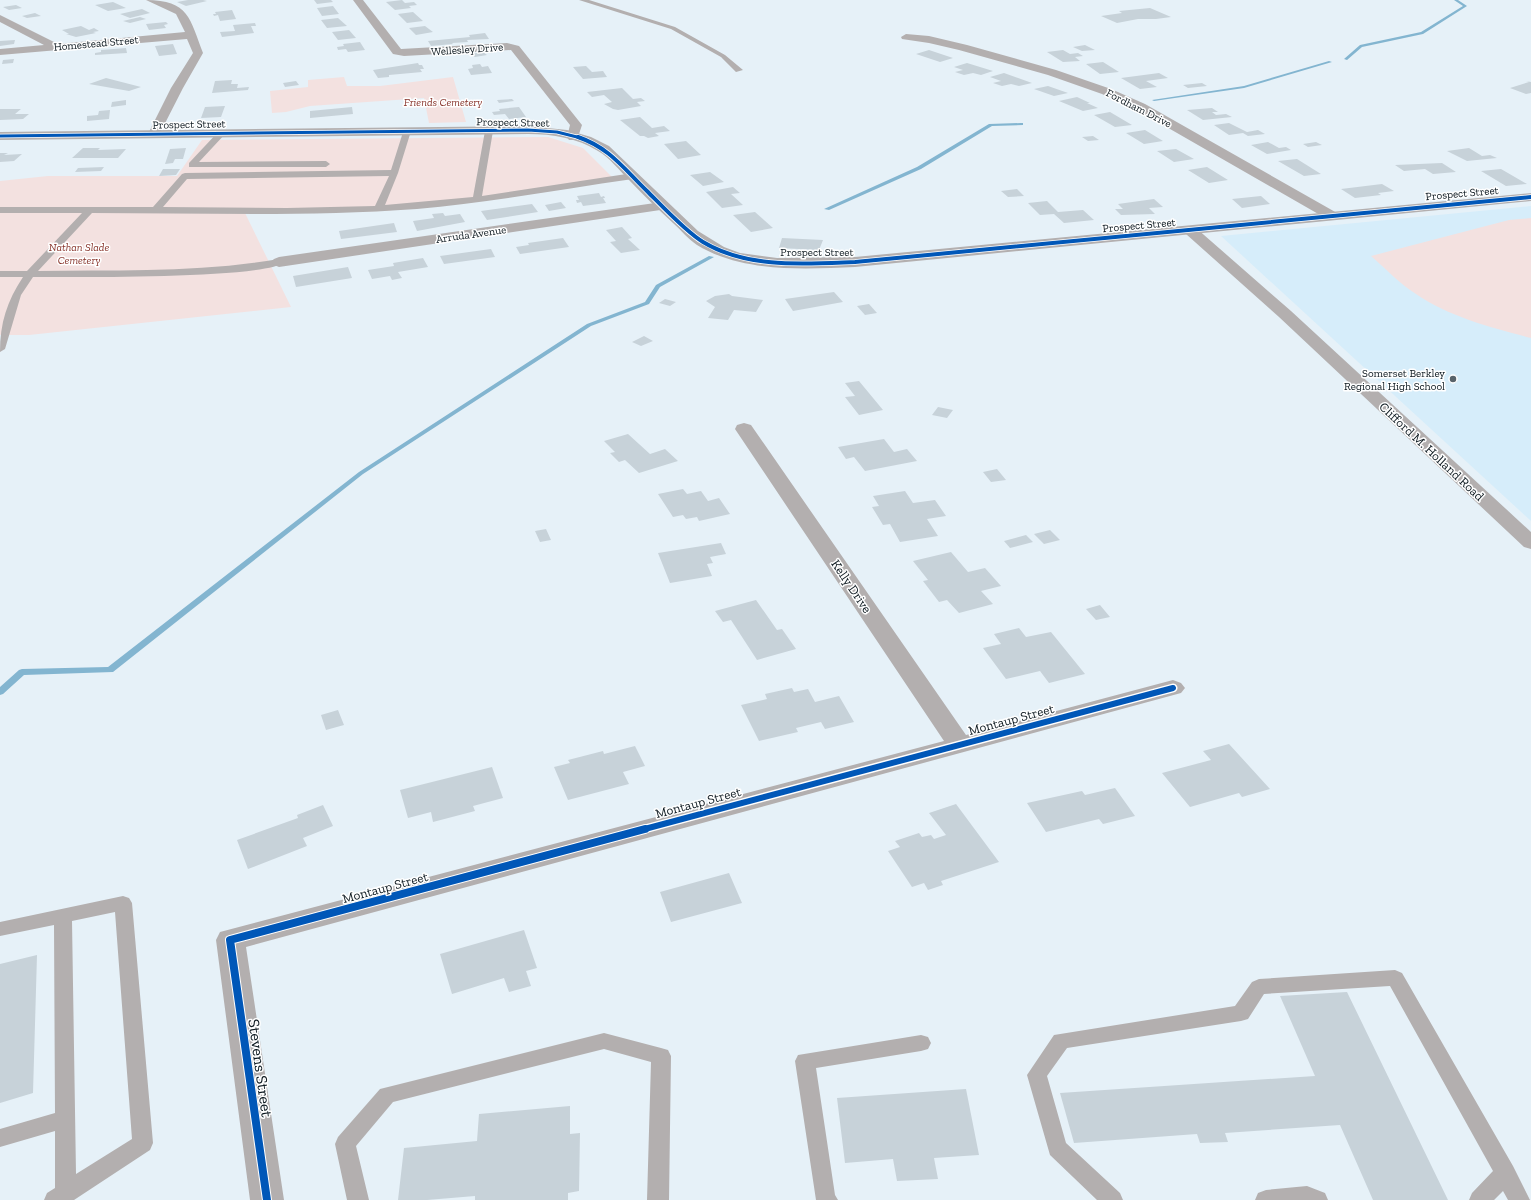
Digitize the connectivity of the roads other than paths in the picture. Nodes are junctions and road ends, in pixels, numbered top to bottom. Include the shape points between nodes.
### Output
1 (151, 0) edge
2 (358, 0) edge
3 (582, 0) edge
4 (0, 18) edge
5 (192, 35) junction
6 (906, 37) dead end
7 (56, 47) junction
8 (0, 52) edge
9 (739, 70) dead end
10 (489, 130) junction
11 (407, 131) junction
12 (222, 133) junction
13 (154, 134) junction
14 (0, 136) edge
15 (572, 137) junction
16 (334, 164) dead end
17 (192, 166) junction
18 (394, 173) junction
19 (185, 176) junction
20 (633, 176) junction
21 (1531, 197) edge
22 (476, 198) junction
23 (662, 206) junction
24 (380, 208) junction
25 (0, 210) edge
26 (90, 210) junction
27 (156, 210) junction
28 (1332, 216) junction
29 (1191, 230) junction
30 (279, 262) joint
31 (0, 274) edge
32 (30, 274) junction
33 (0, 349) edge
34 (744, 429) dead end
35 (1531, 543) edge
36 (1173, 688) dead end
37 (959, 744) junction
38 (63, 916) junction
39 (0, 929) edge
40 (230, 940) joint
41 (920, 1043) dead end
42 (65, 1119) junction
43 (0, 1138) edge
44 (1505, 1173) junction
45 (60, 1196) edge
46 (267, 1200) edge
47 (358, 1200) edge
48 (658, 1200) edge
49 (827, 1200) edge
50 (1112, 1200) edge
51 (1266, 1200) edge
52 (1317, 1200) edge
53 (1480, 1200) edge
54 (1519, 1200) edge

1 - 5 street via 180,12
2 - 15 street, Wellesley Drive via 397,52 507,46 515,48 576,125
3 - 9 lane via 673,28 723,56
4 - 7 street
5 - 7 street, Homestead Street
5 - 13 street via 198,53
6 - 28 street, Fordham Drive via 940,41 1052,72 1117,95
7 - 8 street, Homestead Street
10 - 11 street, Prospect Street
10 - 15 street, Prospect Street via 534,130
10 - 22 lane
11 - 12 street, Prospect Street
11 - 18 lane via 394,163
12 - 13 street, Prospect Street
12 - 17 lane
13 - 14 street, Prospect Street
15 - 20 street, Prospect Street via 604,149
16 - 17 lane
17 - 19 lane
18 - 19 lane
18 - 24 lane
19 - 27 lane
20 - 22 lane
20 - 23 street, Prospect Street
21 - 28 street, Prospect Street
22 - 24 lane
23 - 29 street, Prospect Street via 704,242 721,251 790,264 855,262
23 - 30 street, Arruda Avenue
24 - 27 lane
25 - 26 lane
26 - 27 lane
26 - 32 lane
28 - 29 street, Prospect Street
29 - 35 street, Clifford M. Holland Road
30 - 32 lane via 189,273
31 - 32 lane
32 - 33 lane via 16,296
34 - 37 street, Kelly Drive
36 - 37 street, Montaup Street
37 - 40 street, Montaup Street
38 - 39 lane
38 - 42 lane
38 - 45 lane via 123,903 143,1143
40 - 46 street, Stevens Street
41 - 49 lane via 805,1061
42 - 43 lane
42 - 45 lane
44 - 50 lane via 1394,978 1259,987 1241,1013 1061,1041 1037,1075 1057,1148
44 - 53 lane
44 - 54 lane
47 - 48 lane via 345,1144 387,1094 604,1041 661,1056
51 - 52 lane via 1308,1196

